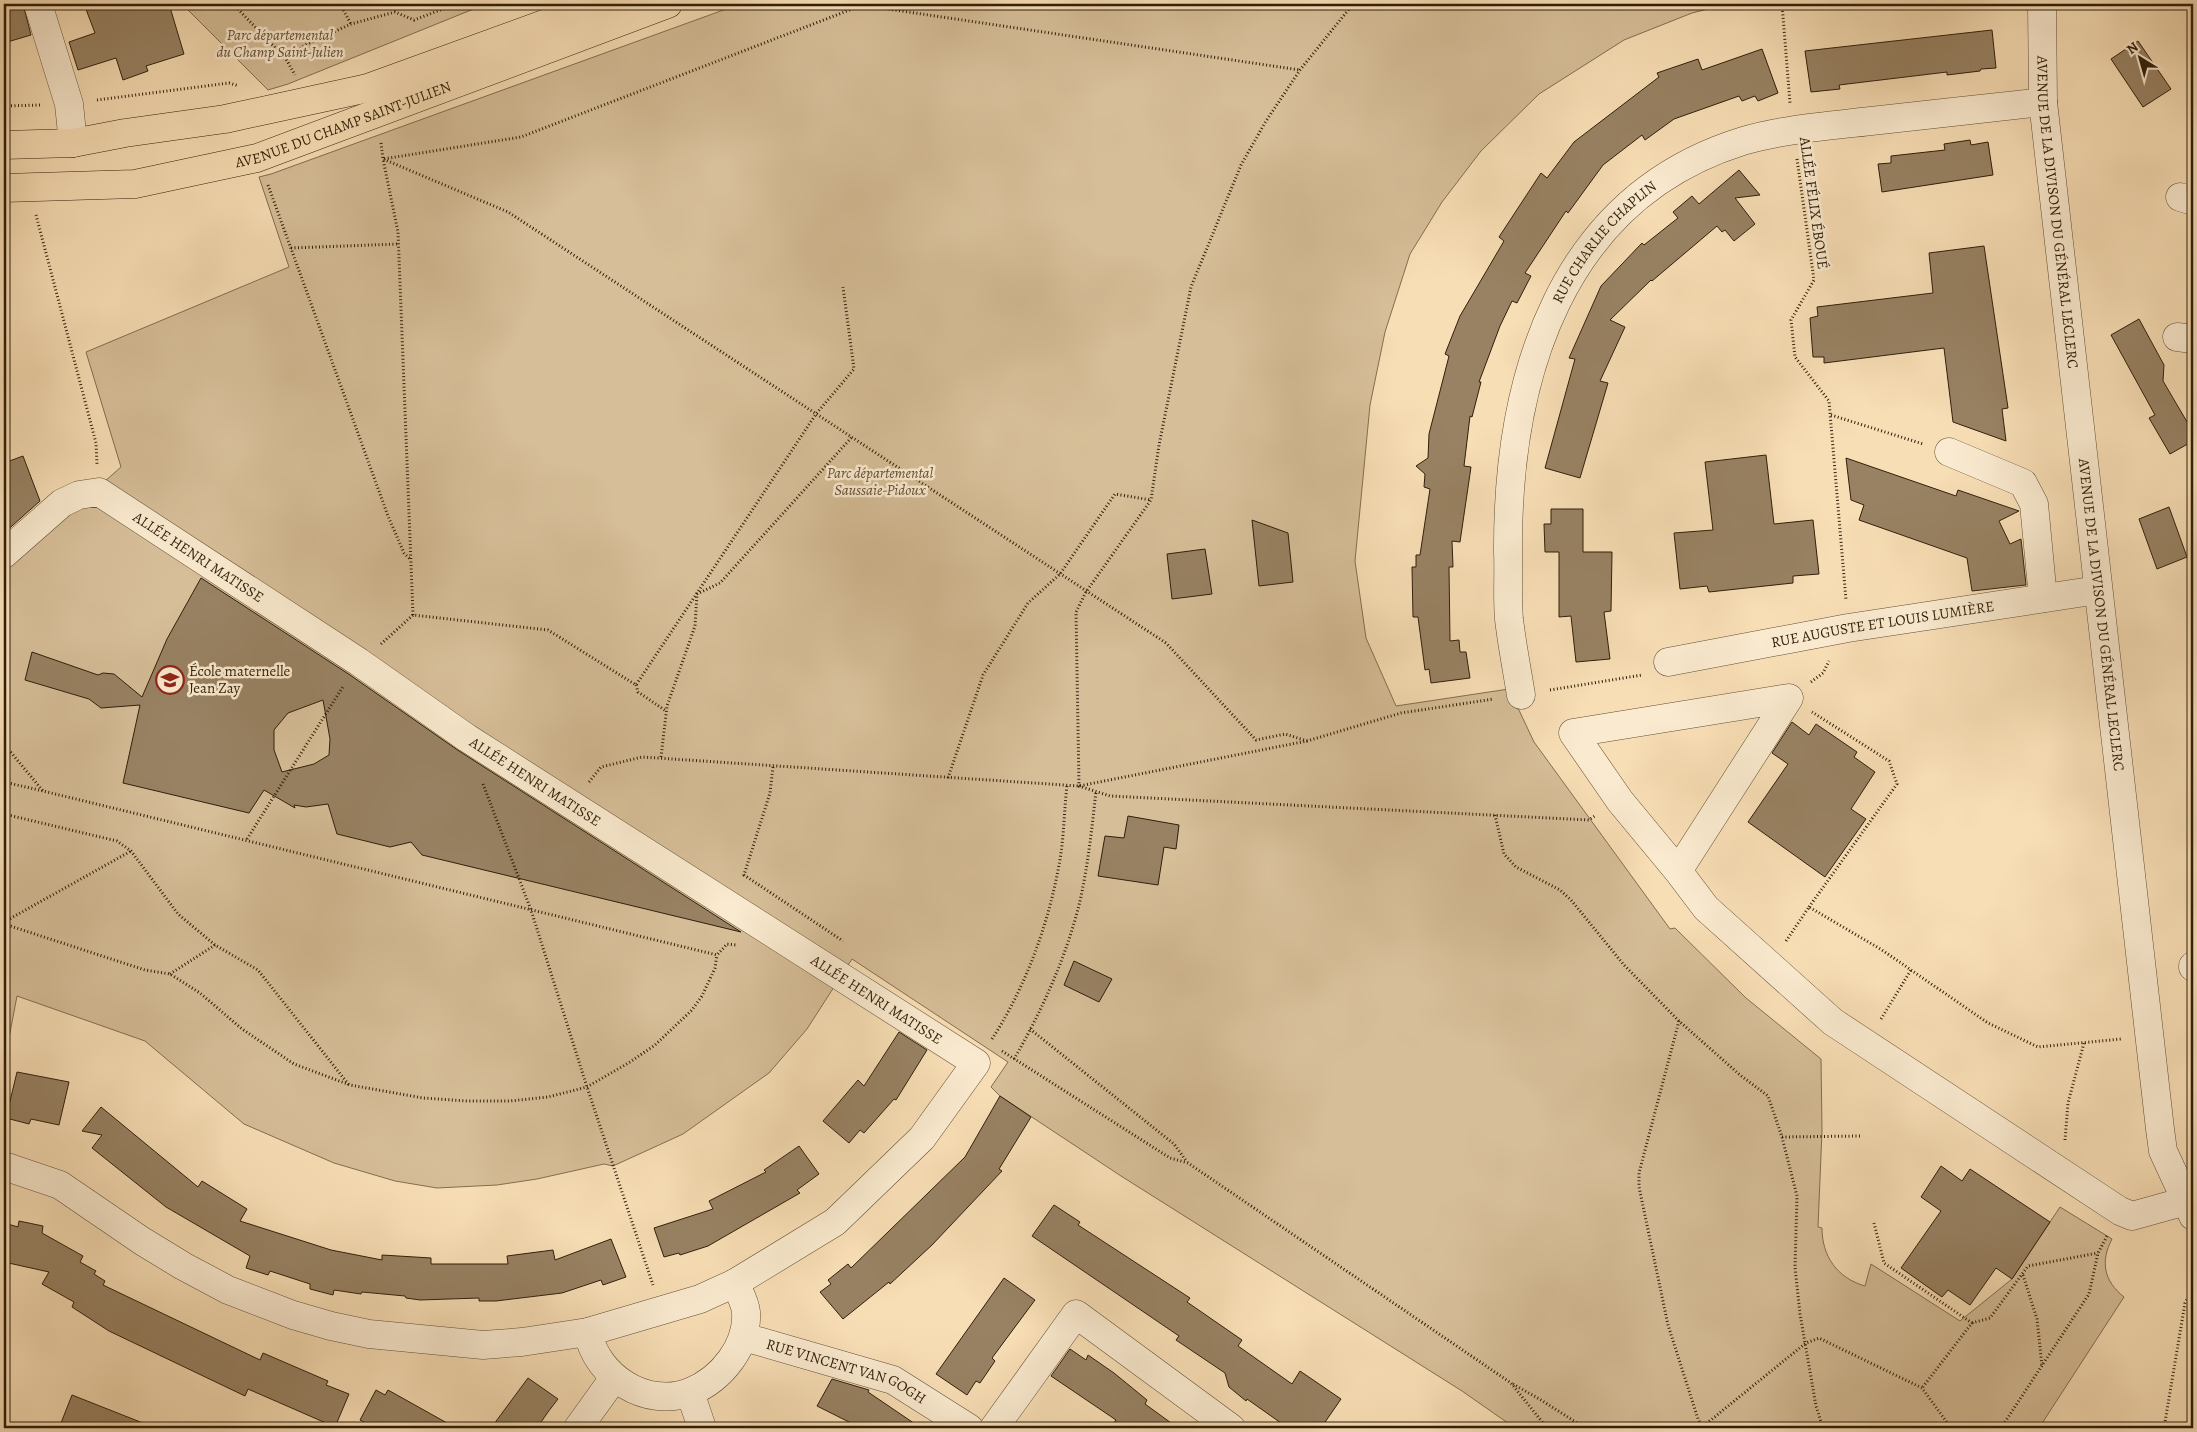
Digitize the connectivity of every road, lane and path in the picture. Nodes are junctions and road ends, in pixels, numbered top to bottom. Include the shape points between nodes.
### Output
1 (38, 4) edge
2 (233, 4) edge
3 (340, 4) edge
4 (456, 4) edge
5 (599, 4) edge
6 (668, 4) edge
7 (863, 4) edge
8 (1353, 4) edge
9 (1782, 4) edge
10 (2042, 4) edge
11 (352, 24) junction
12 (286, 59) junction
13 (1300, 70) junction
14 (295, 76) dead end
15 (246, 87) dead end
16 (2043, 102) junction
17 (70, 104) junction
18 (4, 106) edge
19 (1792, 130) junction
20 (381, 136) dead end
21 (73, 144) junction
22 (4, 145) edge
23 (383, 159) junction
24 (266, 178) dead end
25 (16, 187) edge
26 (398, 244) junction
27 (291, 248) junction
28 (843, 287) dead end
29 (816, 414) junction
30 (1830, 415) junction
31 (852, 437) junction
32 (1949, 452) joint
33 (99, 492) junction
34 (1151, 500) junction
35 (4, 554) edge
36 (411, 560) junction
37 (1060, 574) junction
38 (2098, 590) junction
39 (1086, 592) junction
40 (697, 594) junction
41 (2043, 598) junction
42 (413, 616) junction
43 (1848, 628) junction
44 (359, 662) junction
45 (1668, 662) joint
46 (636, 685) junction
47 (1521, 695) junction
48 (1789, 698) junction
49 (666, 710) junction
50 (1307, 741) junction
51 (4, 744) edge
52 (661, 757) junction
53 (773, 767) junction
54 (948, 778) junction
55 (482, 781) dead end
56 (4, 782) edge
57 (1067, 785) junction
58 (1079, 786) junction
59 (43, 791) junction
60 (1096, 791) junction
61 (1620, 801) junction
62 (572, 804) junction
63 (4, 814) edge
64 (1495, 815) junction
65 (247, 839) junction
66 (131, 850) junction
67 (1678, 871) junction
68 (1810, 907) junction
69 (531, 910) junction
70 (4, 923) edge
71 (848, 944) dead end
72 (215, 945) junction
73 (745, 946) dead end
74 (717, 955) junction
75 (1770, 965) junction
76 (1911, 970) junction
77 (170, 974) junction
78 (1678, 1021) junction
79 (1030, 1029) junction
80 (2149, 1036) junction
81 (1866, 1043) junction
82 (2084, 1043) junction
83 (983, 1052) junction
84 (1014, 1059) junction
85 (350, 1085) junction
86 (587, 1087) junction
87 (1860, 1136) dead end
88 (1782, 1137) junction
89 (1188, 1163) junction
90 (4, 1166) edge
91 (2054, 1168) junction
92 (2191, 1206) edge
93 (2120, 1211) junction
94 (1874, 1223) dead end
95 (2098, 1253) junction
96 (2022, 1274) junction
97 (735, 1283) junction
98 (2193, 1289) edge
99 (662, 1311) junction
100 (1972, 1323) junction
101 (588, 1332) junction
102 (744, 1336) junction
103 (1806, 1343) junction
104 (2042, 1366) junction
105 (614, 1378) junction
106 (1511, 1384) junction
107 (1922, 1388) junction
108 (690, 1392) junction
109 (1702, 1427) edge
110 (578, 1428) edge
111 (702, 1428) edge
112 (969, 1428) edge
113 (994, 1428) edge
114 (1231, 1428) edge
115 (1548, 1428) edge
116 (1584, 1428) edge
117 (1823, 1428) edge
118 (1952, 1428) edge
119 (2001, 1428) edge
120 (2164, 1428) edge

1 - 17 street
2 - 12 path
3 - 11 path
4 - 11 path via 414,20 394,12
5 - 21 main road, AVENUE DU CHAMP SAINT-JULIEN via 368,88 225,119 125,132
6 - 25 main road, AVENUE DU CHAMP SAINT-JULIEN via 256,158 134,184
7 - 13 path
7 - 23 path via 521,137
8 - 13 path
9 - 19 path, ALLÉE FÉLIX ÉBOUÉ
10 - 16 street, AVENUE DE LA DIVISON DU GÉNÉRAL LECLERC
11 - 12 path via 307,44
12 - 14 path
13 - 34 path via 1242,165 1191,287
15 - 17 path via 229,83
16 - 19 street, RUE CHARLIE CHAPLIN
16 - 38 street, AVENUE DE LA DIVISON DU GÉNÉRAL LECLERC
17 - 18 path
17 - 21 street
19 - 30 path, ALLÉE FÉLIX ÉBOUÉ via 1814,280 1790,320 1795,357 1829,401
19 - 47 street, RUE CHARLIE CHAPLIN via 1743,141 1710,154 1674,171 1644,193 1620,214 1581,258 1552,308 1530,371 1518,428 1511,487 1509,618
20 - 23 path
21 - 22 main road, AVENUE DU CHAMP SAINT-JULIEN
23 - 26 path
23 - 29 path via 508,212
24 - 27 path
25 - 33 path via 96,443
26 - 27 path
26 - 36 path
27 - 36 path via 388,516 404,553
28 - 29 path via 854,369
29 - 31 path
29 - 40 path
30 - 32 path
30 - 43 path, ALLÉE FÉLIX ÉBOUÉ
31 - 37 path
31 - 40 path via 720,583
32 - 41 street via 2023,483 2034,504
33 - 35 street via 62,503
33 - 44 street, ALLÉE HENRI MATISSE
34 - 37 path via 1115,494
34 - 39 path
36 - 42 path
37 - 39 path
37 - 54 path via 1028,603 983,674
38 - 41 street, RUE AUGUSTE ET LOUIS LUMIÈRE
38 - 80 street, AVENUE DE LA DIVISON DU GÉNÉRAL LECLERC
39 - 50 path via 1166,643 1256,740 1285,734
39 - 58 path via 1076,612
40 - 46 path
40 - 49 path via 695,626
41 - 43 street, RUE AUGUSTE ET LOUIS LUMIÈRE
42 - 44 path
42 - 46 path via 548,630
43 - 45 street, RUE AUGUSTE ET LOUIS LUMIÈRE
43 - 48 path via 1822,673
44 - 62 street, ALLÉE HENRI MATISSE via 467,738
44 - 65 path
45 - 47 path via 1657,672
46 - 49 path via 638,692
47 - 50 path via 1401,713
48 - 61 street via 1573,733
48 - 67 street
48 - 68 path via 1889,761 1897,784
49 - 52 path
50 - 58 path
51 - 59 path
52 - 53 path
52 - 62 path via 642,757 601,767
53 - 54 path
53 - 71 path via 770,793 744,876
54 - 57 path
55 - 69 path
56 - 59 path
57 - 58 path
57 - 83 path via 1058,868 1041,935 1009,1012
58 - 60 path
59 - 65 path
60 - 64 path via 1110,796
60 - 79 path via 1079,902 1059,964
61 - 64 path via 1589,820
61 - 67 street
62 - 83 street, ALLÉE HENRI MATISSE
63 - 66 path via 117,842
64 - 78 path via 1504,854 1516,867 1560,890 1572,900 1624,965
65 - 69 path
66 - 70 path
66 - 72 path via 178,914
67 - 75 street via 1706,908
68 - 75 path
68 - 76 path
69 - 74 path
69 - 86 path
70 - 77 path via 145,970
72 - 77 path
72 - 85 path via 258,970
73 - 74 path via 727,944
74 - 86 path via 715,968 702,996 674,1028 655,1045
75 - 81 street via 1833,1022
76 - 81 path
76 - 82 path via 1988,1023 2038,1047
77 - 85 path via 294,1064
78 - 88 path via 1768,1096
78 - 109 path via 1641,1159 1639,1180 1668,1325
79 - 84 path
79 - 89 path via 1174,1144
80 - 82 path
80 - 92 street, AVENUE DE LA DIVISON DU GÉNÉRAL LECLERC via 2163,1151
81 - 91 street
82 - 91 path via 2068,1104 2064,1146
83 - 84 path
83 - 97 street via 922,1138 835,1222
84 - 89 path via 1170,1158
85 - 86 path via 423,1098 467,1101 510,1101
86 - 99 path
87 - 88 path
88 - 103 path via 1796,1196 1795,1267
89 - 106 path
90 - 101 street via 60,1185 142,1242 228,1290 331,1326 369,1334 483,1345
91 - 93 street
92 - 93 street via 2132,1216
93 - 95 path
94 - 100 path via 1884,1263
95 - 96 path via 2028,1266
95 - 104 path via 2089,1294
96 - 100 path via 1990,1318
96 - 104 path via 2037,1319
97 - 99 street
97 - 102 street via 746,1311
98 - 120 path via 2185,1303
99 - 101 street
100 - 107 path
101 - 105 street via 598,1360
102 - 108 street via 726,1366
102 - 112 street, RUE VINCENT VAN GOGH via 893,1380
103 - 107 path via 1819,1338
103 - 109 path
103 - 117 path via 1816,1406
104 - 119 path
105 - 108 street via 646,1393 667,1396
105 - 110 street
106 - 115 path
106 - 116 path
107 - 118 path
108 - 111 street
113 - 114 street via 1076,1314

